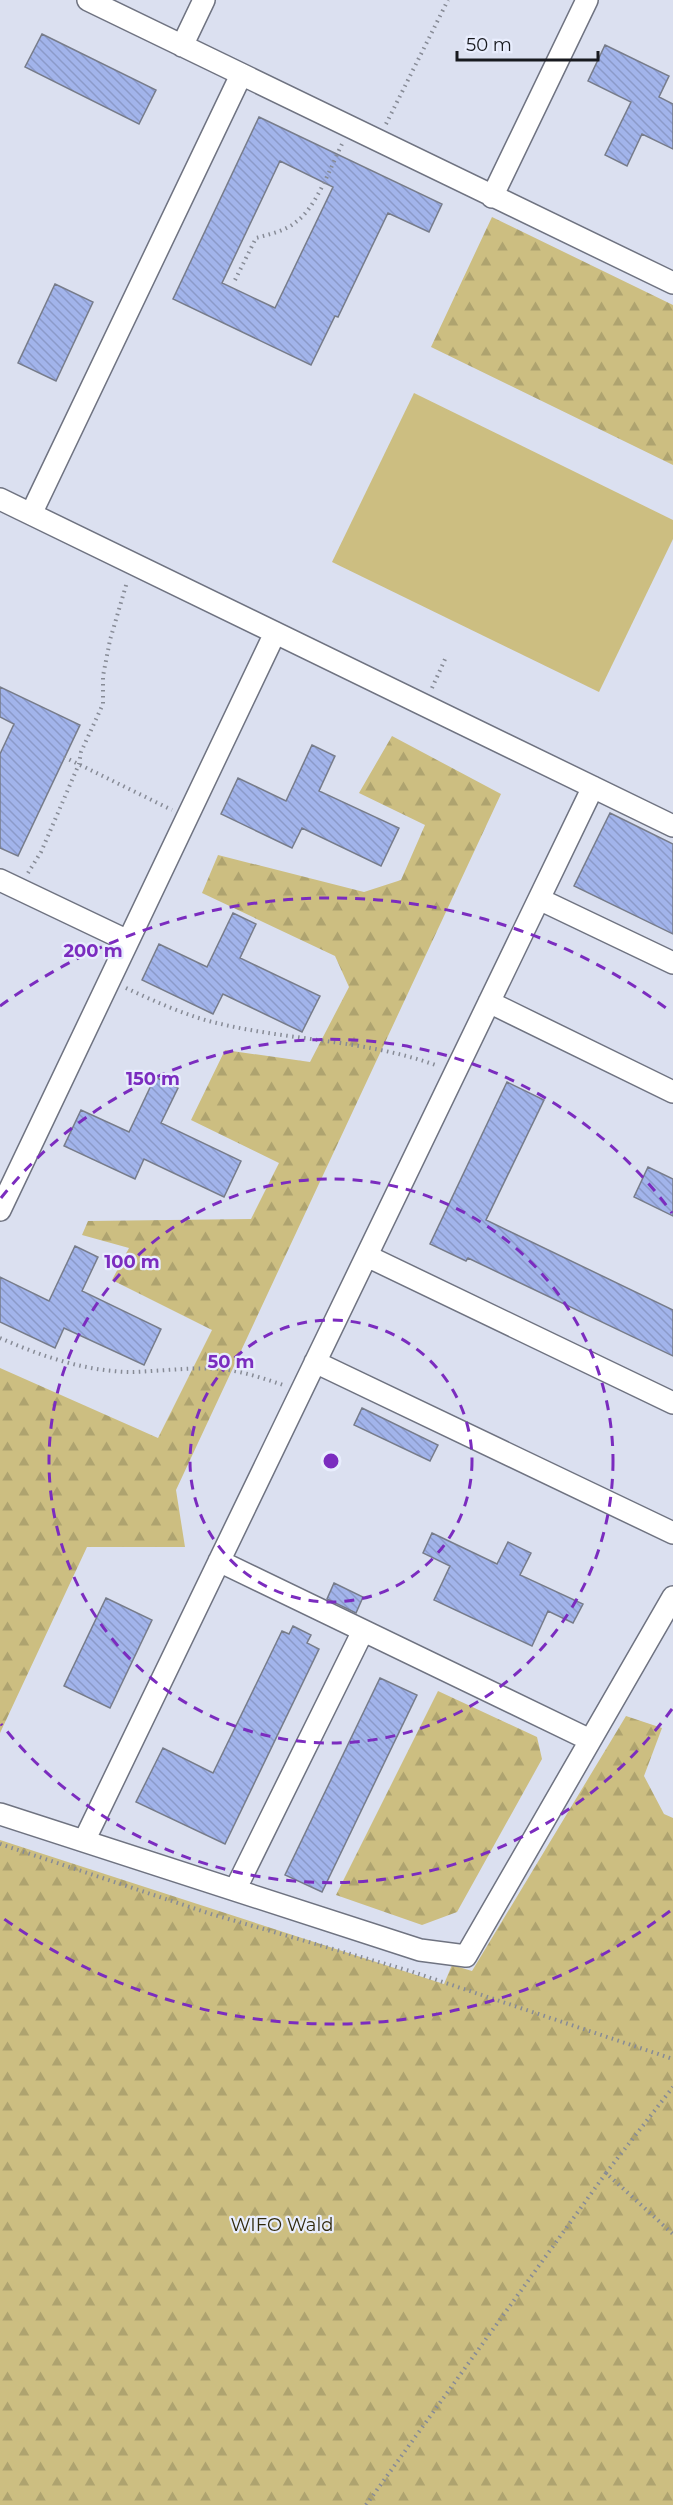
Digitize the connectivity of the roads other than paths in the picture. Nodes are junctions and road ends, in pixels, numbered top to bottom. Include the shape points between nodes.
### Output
1 (88, 0) edge
2 (204, 0) edge
3 (587, 0) edge
4 (182, 46) junction
5 (242, 75) junction
6 (492, 197) junction
7 (673, 283) edge
8 (0, 500) edge
9 (31, 514) junction
10 (275, 633) junction
11 (593, 787) junction
12 (673, 826) edge
13 (9, 884) edge
14 (539, 899) junction
15 (128, 941) junction
16 (673, 963) edge
17 (489, 1002) junction
18 (673, 1092) edge
19 (8, 1174) edge
20 (0, 1210) edge
21 (367, 1256) junction
22 (315, 1362) junction
23 (673, 1403) edge
24 (673, 1533) edge
25 (219, 1561) junction
26 (673, 1597) edge
27 (363, 1630) junction
28 (590, 1740) junction
29 (0, 1814) edge
30 (84, 1841) junction
31 (235, 1890) junction

1 - 4 lane
2 - 4 lane
3 - 6 lane
4 - 5 lane
5 - 6 lane
5 - 9 lane
6 - 7 lane
8 - 9 lane
9 - 10 lane
10 - 11 lane
10 - 15 lane
11 - 12 lane
11 - 14 lane
13 - 15 lane
14 - 16 lane
14 - 17 lane
15 - 19 lane
17 - 18 lane
17 - 21 lane
19 - 20 lane
21 - 22 lane
21 - 23 lane
22 - 24 lane
22 - 25 lane
25 - 27 lane
25 - 30 lane
26 - 28 lane
27 - 28 lane
27 - 31 lane
28 - 31 lane via 466,1956 420,1950
29 - 30 lane
30 - 31 lane

